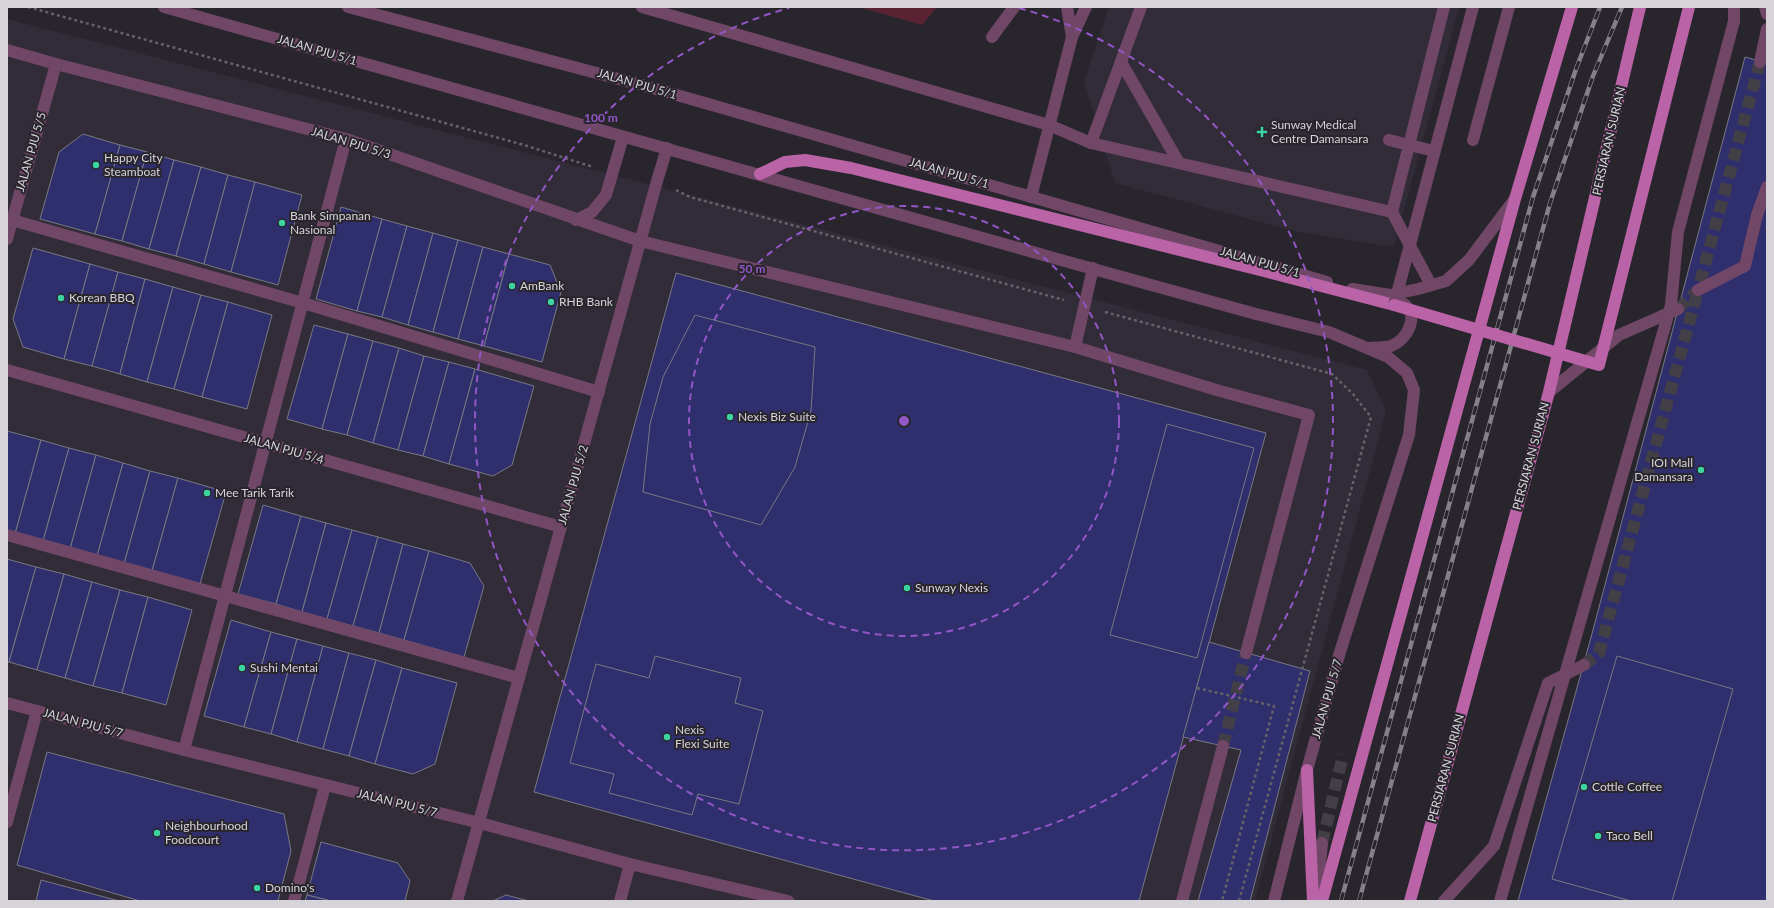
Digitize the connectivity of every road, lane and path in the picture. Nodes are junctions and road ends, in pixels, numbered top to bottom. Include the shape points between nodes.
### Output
1 (28, 7) edge
2 (164, 7) edge
3 (348, 7) edge
4 (642, 7) edge
5 (1014, 7) edge
6 (1067, 7) edge
7 (1086, 7) edge
8 (1141, 7) edge
9 (1444, 7) edge
10 (1473, 7) edge
11 (1509, 7) edge
12 (1572, 7) edge
13 (1640, 7) edge
14 (1689, 7) edge
15 (1734, 7) edge
16 (1765, 7) edge
17 (1767, 14) edge
18 (1767, 29) edge
19 (992, 37) dead end
20 (1072, 37) junction
21 (7, 50) edge
22 (1121, 62) junction
23 (1760, 62) tunnel mouth
24 (56, 64) junction
25 (1049, 125) junction
26 (623, 137) junction
27 (346, 139) junction
28 (1389, 140) dead end
29 (1473, 140) dead end
30 (1091, 143) junction
31 (667, 148) junction
32 (1434, 151) junction
33 (1178, 163) junction
34 (613, 174) junction
35 (760, 174) junction
36 (657, 181) junction
37 (1767, 187) edge
38 (1031, 197) junction
39 (1515, 199) junction
40 (1392, 212) junction
41 (12, 220) junction
42 (576, 220) junction
43 (7, 239) edge
44 (640, 242) junction
45 (1093, 268) junction
46 (1431, 285) junction
47 (1698, 290) tunnel mouth
48 (1392, 300) junction
49 (303, 303) junction
50 (1085, 306) junction
51 (1678, 309) tunnel mouth
52 (1075, 347) junction
53 (1366, 348) junction
54 (7, 370) edge
55 (598, 392) junction
56 (1549, 392) junction
57 (266, 443) junction
58 (561, 527) junction
59 (7, 535) edge
60 (225, 597) junction
61 (1246, 653) tunnel mouth
62 (1584, 664) tunnel mouth
63 (519, 678) junction
64 (1197, 688) dead end
65 (7, 703) edge
66 (37, 711) junction
67 (1223, 746) tunnel mouth
68 (184, 750) junction
69 (1307, 770) junction
70 (324, 786) junction
71 (7, 822) edge
72 (480, 823) junction
73 (1322, 843) tunnel mouth
74 (630, 864) junction
75 (771, 899) edge
76 (294, 901) edge
77 (457, 901) edge
78 (620, 901) edge
79 (788, 901) edge
80 (1182, 901) edge
81 (1222, 901) edge
82 (1239, 901) edge
83 (1274, 901) edge
84 (1313, 901) edge
85 (1317, 901) edge
86 (1322, 901) edge
87 (1410, 901) edge
88 (1444, 901) edge
89 (1500, 901) edge

1 - 34 path via 524,145
2 - 26 street, JALAN PJU 5/1
3 - 38 street, JALAN PJU 5/1 via 649,87
4 - 25 street
5 - 19 street
6 - 20 street
7 - 20 street
8 - 22 street
9 - 40 street
10 - 32 street, bridge
11 - 29 street
12 - 39 main road
13 - 56 main road, PERSIARAN SURIAN
14 - 48 main road, bridge via 1599,365
15 - 89 street, bridge via 1734,20 1678,232 1671,305
16 - 17 street
18 - 23 street
20 - 25 street
21 - 24 street, JALAN PJU 5/3
22 - 30 street
22 - 33 street
24 - 27 street, JALAN PJU 5/3
24 - 41 street, JALAN PJU 5/5
25 - 30 street
25 - 38 street
26 - 31 street, JALAN PJU 5/1
26 - 34 street
27 - 42 street, JALAN PJU 5/3
27 - 49 street
28 - 32 street, bridge
30 - 33 street
31 - 35 street, JALAN PJU 5/1
31 - 36 street, JALAN PJU 5/2
32 - 48 street, bridge
33 - 40 street
34 - 42 street via 602,201 592,212
35 - 45 street, JALAN PJU 5/1
35 - 48 main road via 786,162 805,160 850,168
36 - 44 street, JALAN PJU 5/2
36 - 50 path via 690,197
37 - 47 street via 1757,215 1745,266
38 - 48 street, JALAN PJU 5/1
39 - 46 street, JALAN PJU 5/1 via 1469,260 1446,280
39 - 86 main road
40 - 46 street
41 - 43 street, JALAN PJU 5/5
41 - 49 street
42 - 44 street, JALAN PJU 5/3
44 - 52 street, JALAN PJU 5/3
44 - 55 street, JALAN PJU 5/2
45 - 50 street
45 - 53 street, JALAN PJU 5/1 via 1329,332
46 - 48 street, JALAN PJU 5/1
48 - 53 street via 1406,305 1411,314 1410,328 1403,339 1391,346
49 - 55 street
49 - 57 street
50 - 52 street
50 - 82 path via 1332,374 1353,394 1371,417
51 - 56 street via 1619,335
52 - 61 street, JALAN PJU 5/3 via 1309,415
53 - 69 street, JALAN PJU 5/7 via 1388,357 1407,373 1414,390 1409,435 1340,652
54 - 57 street, JALAN PJU 5/4
55 - 58 street, JALAN PJU 5/2
56 - 87 main road, PERSIARAN SURIAN
57 - 58 street, JALAN PJU 5/4
57 - 60 street
58 - 63 street, JALAN PJU 5/2
59 - 60 street
60 - 63 street
60 - 68 street
62 - 88 street via 1548,683 1494,846
63 - 72 street, JALAN PJU 5/2
64 - 81 path, bridge via 1274,706
65 - 66 street, JALAN PJU 5/7
66 - 68 street, JALAN PJU 5/7
66 - 71 street
67 - 80 street
68 - 70 street, JALAN PJU 5/7
69 - 83 street, JALAN PJU 5/7
69 - 84 main road
70 - 72 street, JALAN PJU 5/7
70 - 76 street
72 - 74 street, JALAN PJU 5/7
72 - 77 street, JALAN PJU 5/2
73 - 85 street
74 - 75 street, JALAN PJU 5/7
74 - 78 street
75 - 79 street, JALAN PJU 5/7

